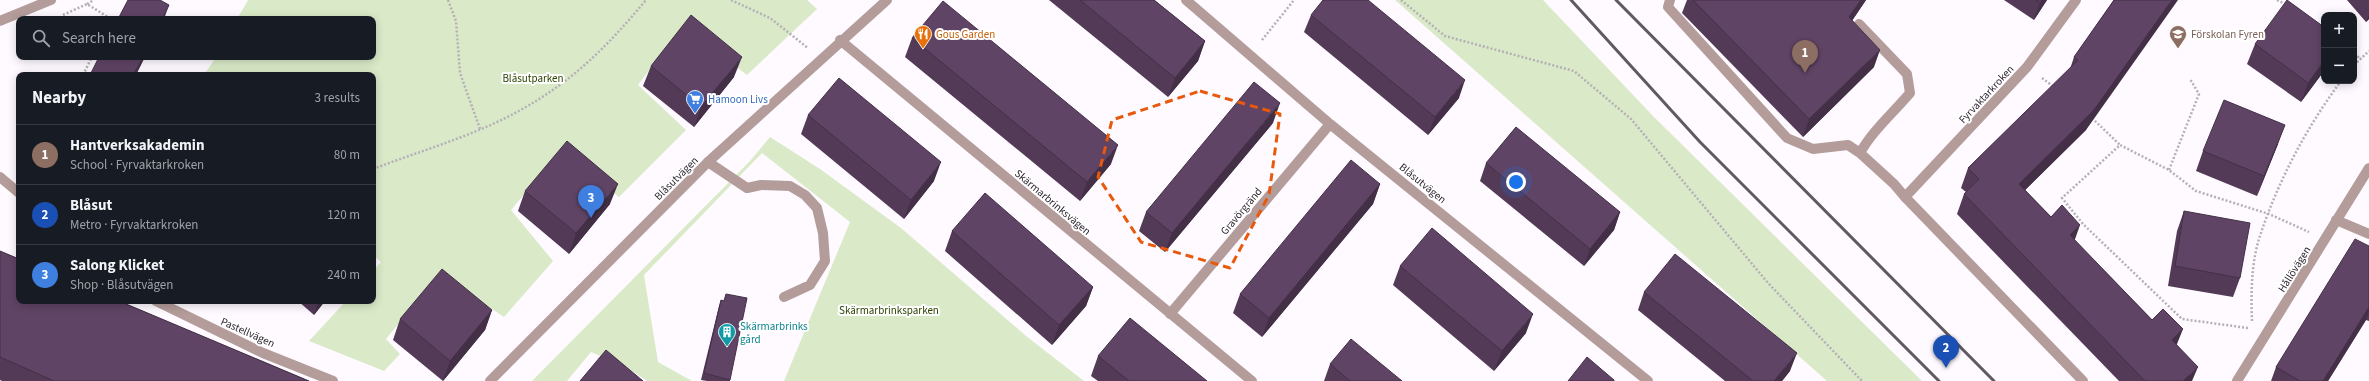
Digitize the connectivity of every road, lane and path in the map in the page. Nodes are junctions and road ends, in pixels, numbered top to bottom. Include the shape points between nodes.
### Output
1 (51, 0) edge
2 (94, 0) edge
3 (448, 0) edge
4 (646, 0) edge
5 (731, 0) edge
6 (887, 0) edge
7 (1186, 0) edge
8 (1294, 0) edge
9 (1402, 0) edge
10 (1670, 0) edge
11 (2076, 0) edge
12 (2277, 0) edge
13 (87, 4) junction
14 (2291, 8) edge
15 (60, 16) dead end
16 (106, 16) edge
17 (0, 21) edge
18 (1859, 24) dead end
19 (840, 40) junction
20 (2369, 51) edge
21 (1250, 55) junction
22 (2357, 56) edge
23 (821, 58) junction
24 (2361, 59) junction
25 (90, 60) edge
26 (2357, 62) edge
27 (2027, 67) junction
28 (84, 72) edge
29 (2190, 79) dead end
30 (2339, 84) edge
31 (2059, 90) edge
32 (2088, 114) edge
33 (1330, 124) junction
34 (480, 129) junction
35 (2120, 145) junction
36 (1860, 153) junction
37 (708, 162) junction
38 (376, 168) edge
39 (2369, 168) edge
40 (2169, 170) junction
41 (0, 176) edge
42 (16, 190) edge
43 (1905, 197) junction
44 (2269, 214) junction
45 (2336, 220) junction
46 (2369, 234) edge
47 (2326, 240) junction
48 (784, 297) dead end
49 (162, 304) edge
50 (1170, 314) junction
51 (333, 381) edge
52 (490, 381) edge
53 (1252, 381) edge
54 (1648, 381) edge
55 (1862, 381) edge
56 (2083, 381) edge
57 (2237, 381) edge

1 - 17 street
2 - 13 path
3 - 34 path via 456,21 460,73
4 - 34 path via 611,42 582,68 516,112
5 - 23 path via 770,18
6 - 19 street, Blåsutvägen
7 - 21 street, Blåsutvägen
8 - 21 path
9 - 55 path via 1445,36 1574,71 1631,119 1768,283
10 - 36 street via 1668,7 1687,31 1787,138 1813,149 1848,145
11 - 27 street, Fyrvaktarkroken
12 - 14 path
13 - 15 path
13 - 16 path
18 - 36 street via 1907,74 1910,93 1886,122 1870,135
19 - 23 street, Blåsutvägen
19 - 50 street, Skärmarbrinksvägen
20 - 24 path
21 - 33 street, Blåsutvägen
22 - 24 path
23 - 37 street, Blåsutvägen
24 - 26 path
25 - 28 path
27 - 31 path
27 - 43 street, Fyrvaktarkroken
29 - 40 path via 2199,94
30 - 44 path via 2316,114
32 - 35 path
33 - 50 street, Gravörgränd
33 - 54 street, Blåsutvägen
34 - 38 path
35 - 40 path
35 - 44 path via 2062,198 2083,224 2182,320 2253,328 2253,273 2258,240
36 - 43 street
37 - 48 street via 747,188 761,185 790,186 817,208 823,233 825,261 810,285
37 - 52 street, Blåsutvägen
39 - 45 street, Hållövägen
40 - 44 path via 2196,191
41 - 42 street
43 - 56 street
44 - 47 path
45 - 46 street
45 - 47 street, Hållövägen
47 - 57 street, Hållövägen
49 - 51 street, Pastellvägen via 264,353
50 - 53 street, Skärmarbrinksvägen

